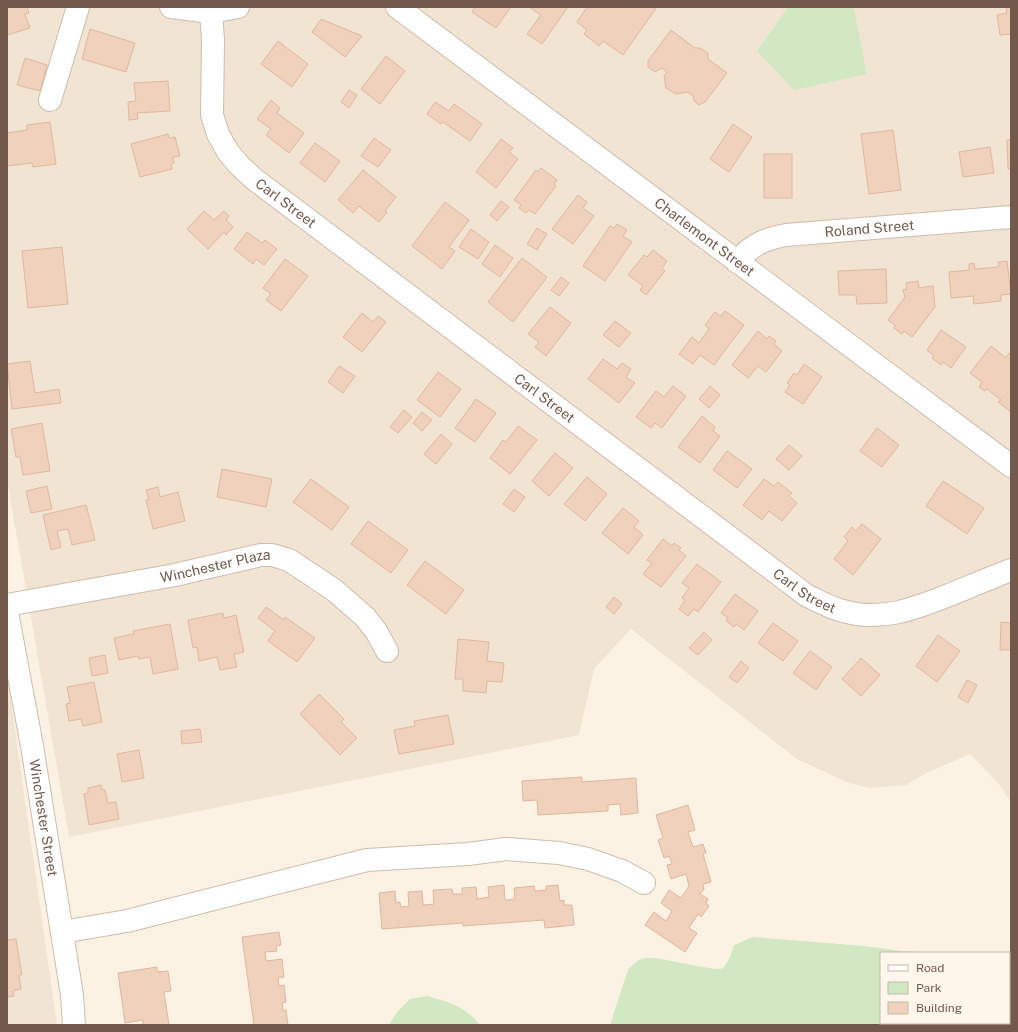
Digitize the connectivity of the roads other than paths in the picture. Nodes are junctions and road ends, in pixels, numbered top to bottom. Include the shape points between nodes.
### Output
1 (78, 7) edge
2 (171, 7) edge
3 (238, 7) edge
4 (398, 7) edge
5 (211, 12) junction
6 (50, 100) dead end
7 (1011, 217) edge
8 (737, 262) junction
9 (1011, 466) edge
10 (1011, 570) edge
11 (7, 605) edge
12 (7, 612) edge
13 (387, 651) dead end
14 (644, 882) dead end
15 (62, 932) junction
16 (74, 1025) edge

1 - 6 street
2 - 5 street
3 - 5 street
4 - 8 street, Charlemont Street
5 - 10 street, Carl Street via 212,115 218,134 240,166 806,595 843,611 880,616 918,607
7 - 8 street, Roland Street via 786,235 757,243
8 - 9 street, Charlemont Street
11 - 13 street, Winchester Plaza via 174,575 261,555 272,555 292,562 356,608 376,630
12 - 15 street, Winchester Street via 27,711
14 - 15 street via 588,858 559,853 506,849 367,860 127,921
15 - 16 street, Winchester Street

